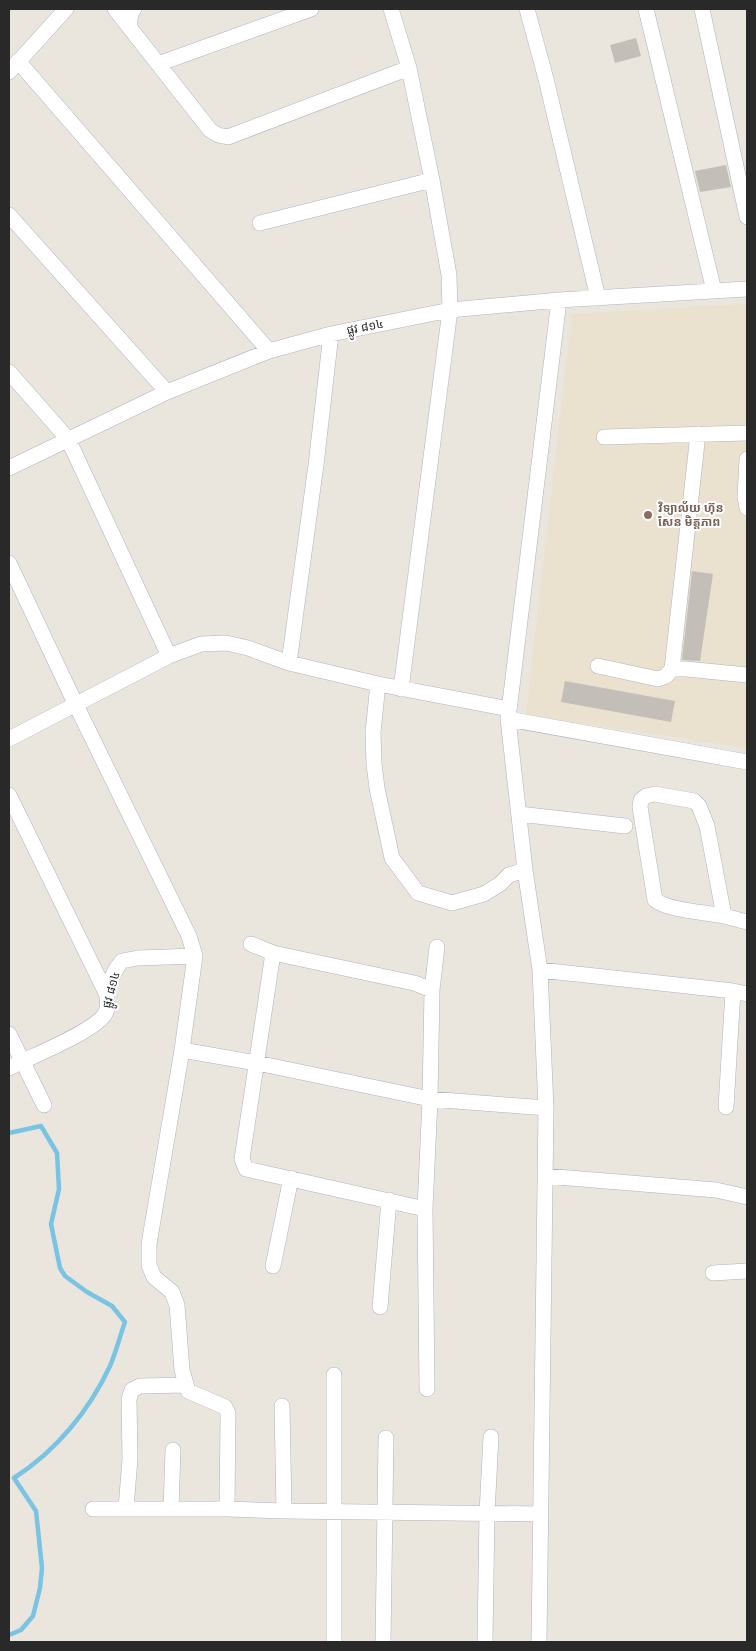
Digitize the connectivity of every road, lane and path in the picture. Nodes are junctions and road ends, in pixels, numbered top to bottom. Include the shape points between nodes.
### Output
1 (66, 9) edge
2 (115, 9) edge
3 (134, 9) edge
4 (311, 9) edge
5 (390, 9) edge
6 (527, 9) edge
7 (646, 9) edge
8 (702, 9) edge
9 (129, 26) junction
10 (158, 64) junction
11 (13, 66) edge
12 (409, 68) junction
13 (432, 180) junction
14 (9, 215) edge
15 (747, 217) edge
16 (260, 223) dead end
17 (747, 289) edge
18 (714, 291) junction
19 (598, 298) junction
20 (559, 300) junction
21 (450, 310) junction
22 (331, 334) junction
23 (270, 352) junction
24 (9, 372) edge
25 (167, 392) junction
26 (747, 433) edge
27 (698, 434) junction
28 (604, 437) dead end
29 (68, 439) junction
30 (747, 459) edge
31 (9, 468) edge
32 (747, 508) edge
33 (9, 563) edge
34 (169, 656) junction
35 (289, 663) junction
36 (598, 666) dead end
37 (672, 669) junction
38 (747, 675) edge
39 (378, 684) junction
40 (401, 689) junction
41 (76, 705) junction
42 (509, 714) junction
43 (9, 739) edge
44 (747, 762) edge
45 (9, 795) edge
46 (519, 814) junction
47 (625, 826) dead end
48 (525, 870) junction
49 (724, 916) junction
50 (747, 922) edge
51 (251, 944) dead end
52 (437, 947) dead end
53 (273, 953) junction
54 (195, 956) junction
55 (540, 970) junction
56 (432, 990) junction
57 (740, 993) edge
58 (107, 995) junction
59 (9, 1034) edge
60 (182, 1050) junction
61 (257, 1063) junction
62 (15, 1064) edge
63 (430, 1100) junction
64 (44, 1105) dead end
65 (726, 1107) dead end
66 (546, 1108) junction
67 (545, 1176) junction
68 (291, 1178) junction
69 (747, 1198) edge
70 (389, 1200) junction
71 (425, 1209) junction
72 (273, 1266) dead end
73 (747, 1271) edge
74 (713, 1273) dead end
75 (380, 1307) dead end
76 (334, 1375) dead end
77 (185, 1385) junction
78 (427, 1388) dead end
79 (282, 1406) dead end
80 (491, 1437) dead end
81 (386, 1438) dead end
82 (173, 1450) dead end
83 (126, 1508) junction
84 (93, 1509) dead end
85 (171, 1509) junction
86 (227, 1509) junction
87 (284, 1511) junction
88 (334, 1511) junction
89 (384, 1512) junction
90 (487, 1513) junction
91 (540, 1514) junction
92 (334, 1642) edge
93 (383, 1642) edge
94 (485, 1642) edge
95 (539, 1642) edge

1 - 11 street
2 - 9 street
3 - 9 street
4 - 10 street
5 - 12 street
6 - 19 street
7 - 18 street
8 - 15 street
9 - 10 street
10 - 12 street via 210,130 228,137
11 - 23 street
12 - 13 street
13 - 16 street
13 - 21 street via 450,275
14 - 25 street
17 - 18 street, ផ្លូវ ៨១៤
18 - 19 street, ផ្លូវ ៨១៤
19 - 20 street, ផ្លូវ ៨១៤
20 - 21 street, ផ្លូវ ៨១៤
20 - 42 street
21 - 22 street, ផ្លូវ ៨១៤
21 - 40 street
22 - 23 street, ផ្លូវ ៨១៤
22 - 35 street
23 - 25 street, ផ្លូវ ៨១៤
24 - 29 street
25 - 29 street, ផ្លូវ ៨១៤
26 - 27 street
27 - 28 street
27 - 37 street
29 - 31 street, ផ្លូវ ៨១៤
29 - 34 street
30 - 32 street
33 - 41 street
34 - 35 street via 201,644 226,643
34 - 41 street
35 - 39 street
36 - 37 street via 658,679
37 - 38 street
39 - 40 street
39 - 48 street via 373,732 377,788 392,858 418,894 452,904 484,894 508,875
40 - 42 street
41 - 43 street
41 - 54 street via 189,936
42 - 44 street
42 - 46 street
45 - 58 street
46 - 47 street
46 - 48 street
48 - 55 street
49 - 49 street via 673,908 655,900 640,807 646,796 655,794 694,801 699,806 707,826
49 - 50 street
51 - 53 street
52 - 56 street
53 - 56 street via 414,983
53 - 61 street
54 - 58 street, ផ្លូវ ៨១៤ via 122,961 114,971
54 - 60 street
55 - 57 street
55 - 66 street
56 - 63 street
57 - 65 street
58 - 62 street, ផ្លូវ ៨១៤ via 106,1012 98,1023
59 - 62 street
60 - 61 street
60 - 77 street via 156,1193 149,1265 154,1276 172,1292 177,1305
61 - 63 street
61 - 68 street via 242,1159 246,1169
62 - 64 street
63 - 66 street
63 - 71 street
66 - 67 street
67 - 69 street via 716,1190
67 - 91 street
68 - 70 street
68 - 72 street
70 - 71 street
70 - 75 street
71 - 78 street
73 - 74 street
76 - 88 street
77 - 83 street via 140,1386 132,1390 129,1399 130,1459
77 - 86 street via 188,1391 225,1407 228,1413
79 - 87 street
80 - 90 street
81 - 89 street
82 - 85 street
83 - 84 street
83 - 85 street
85 - 86 street
86 - 87 street
87 - 88 street
88 - 89 street
88 - 92 street
89 - 90 street
89 - 93 street
90 - 91 street
90 - 94 street
91 - 95 street

